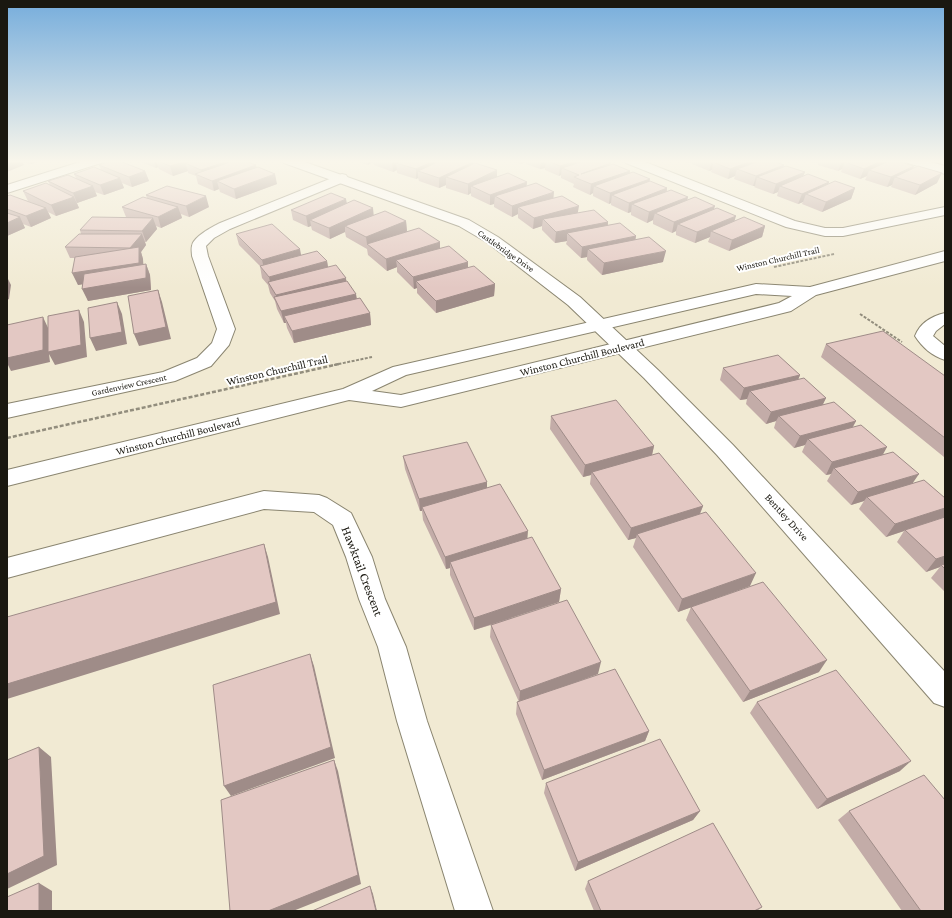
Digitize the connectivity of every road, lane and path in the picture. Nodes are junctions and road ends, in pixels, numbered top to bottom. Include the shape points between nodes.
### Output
1 (281, 203) edge
2 (409, 203) edge
3 (738, 203) edge
4 (945, 211) edge
5 (840, 252) dead end
6 (945, 256) edge
7 (772, 267) dead end
8 (810, 292) junction
9 (860, 314) dead end
10 (945, 318) edge
11 (599, 325) junction
12 (623, 347) junction
13 (942, 353) edge
14 (378, 355) dead end
15 (349, 394) junction
16 (7, 411) edge
17 (7, 438) edge
18 (7, 478) edge
19 (7, 568) edge
20 (945, 693) edge
21 (474, 911) edge

1 - 16 street, Gardenview Crescent via 225,226 209,235 199,245 200,256 226,329 220,345 204,362 168,377
2 - 11 street, Castlebridge Drive via 464,223 493,240 574,301
3 - 4 street via 791,224 825,232 843,232
5 - 7 path, Winston Churchill Trail
6 - 8 street, Winston Churchill Boulevard
8 - 11 street, Winston Churchill Boulevard via 756,289
8 - 12 street, Winston Churchill Boulevard via 785,307
9 - 13 path via 899,341
10 - 13 street via 932,325 924,336
11 - 12 street, Castlebridge Drive
11 - 15 street, Winston Churchill Boulevard via 400,371
12 - 15 street, Winston Churchill Boulevard via 401,401
12 - 20 street, Bentley Drive via 725,450
14 - 17 path, Winston Churchill Trail
15 - 18 street, Winston Churchill Boulevard
19 - 21 street, Hawktail Crescent via 264,500 318,504 343,519 392,647 412,721

